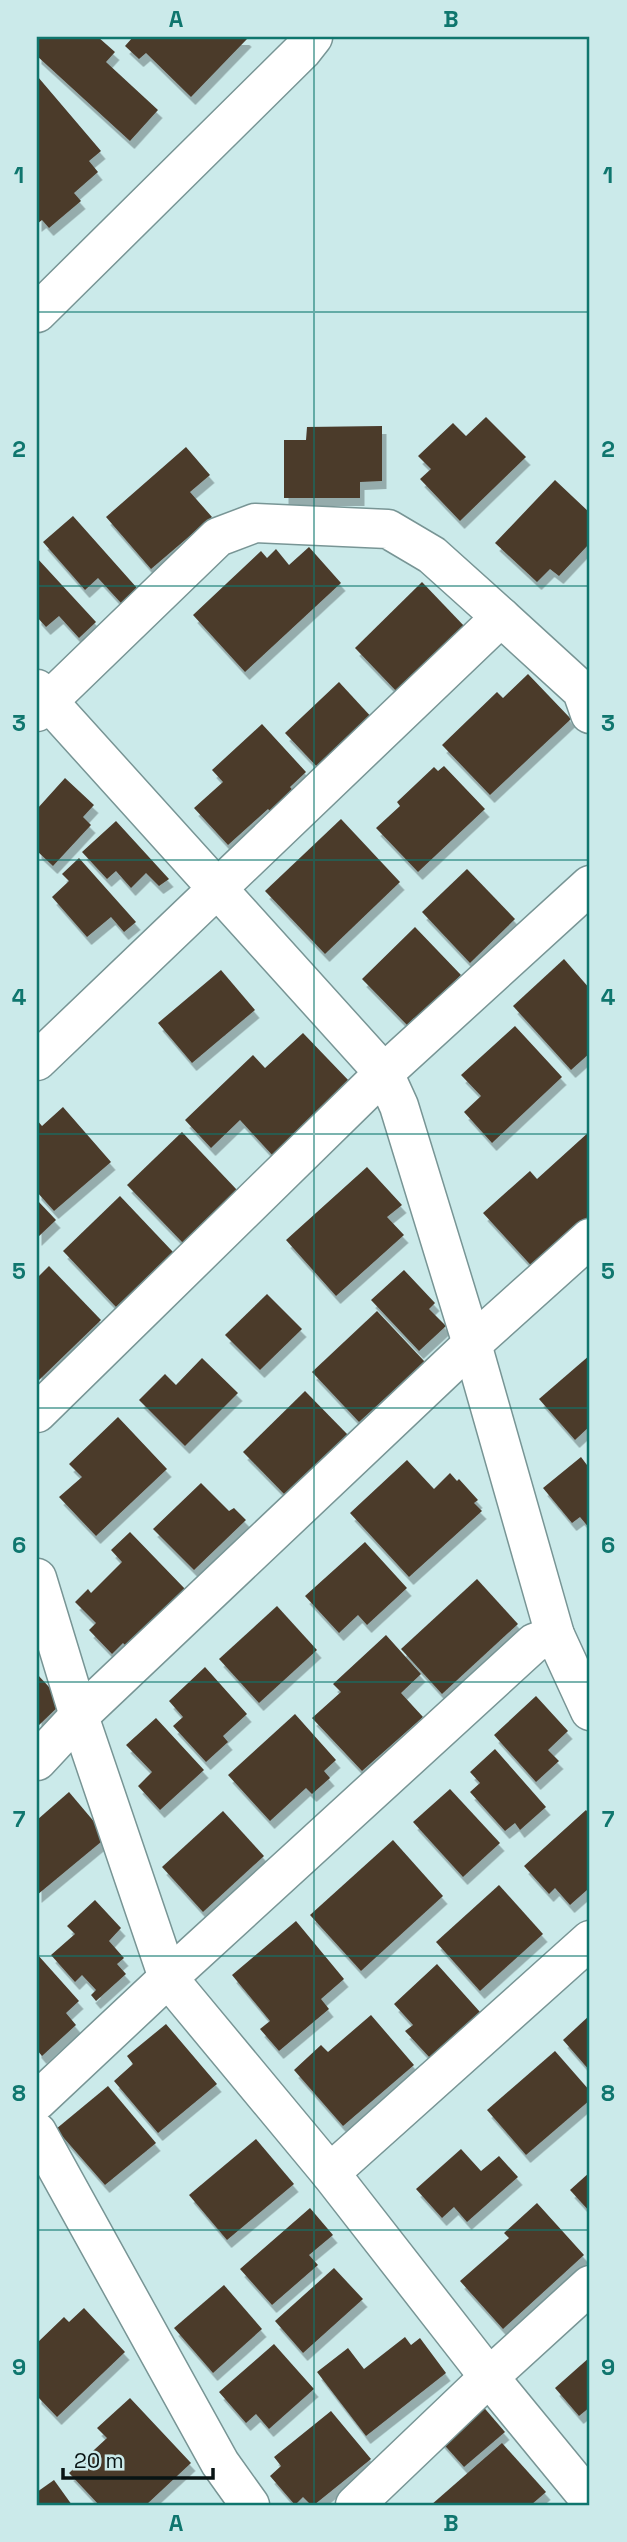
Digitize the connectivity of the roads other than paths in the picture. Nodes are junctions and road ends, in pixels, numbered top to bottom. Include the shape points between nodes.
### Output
1 (313, 37) edge
2 (37, 313) edge
3 (501, 617) junction
4 (40, 700) edge
5 (590, 714) edge
6 (590, 885) edge
7 (216, 887) junction
8 (37, 1061) edge
9 (384, 1073) junction
10 (590, 1238) edge
11 (472, 1344) junction
12 (37, 1413) edge
13 (37, 1578) edge
14 (555, 1636) junction
15 (590, 1711) edge
16 (79, 1716) junction
17 (37, 1761) edge
18 (590, 1940) edge
19 (167, 1978) junction
20 (37, 2101) edge
21 (37, 2132) edge
22 (330, 2173) junction
23 (590, 2285) edge
24 (489, 2377) junction
25 (590, 2500) edge
26 (250, 2505) edge
27 (355, 2505) edge

1 - 2 street
3 - 4 street via 432,555 388,529 255,523 218,537
3 - 5 street via 582,691
3 - 7 street
4 - 7 street
6 - 9 street
7 - 8 street
7 - 9 street
9 - 11 street via 399,1106
9 - 12 street
10 - 11 street
11 - 14 street
11 - 16 street
13 - 16 street
14 - 15 street
14 - 19 street via 534,1643
16 - 17 street
16 - 19 street
18 - 22 street
19 - 20 street
19 - 22 street
21 - 26 street via 220,2463
22 - 24 street
23 - 24 street
24 - 25 street
24 - 27 street

